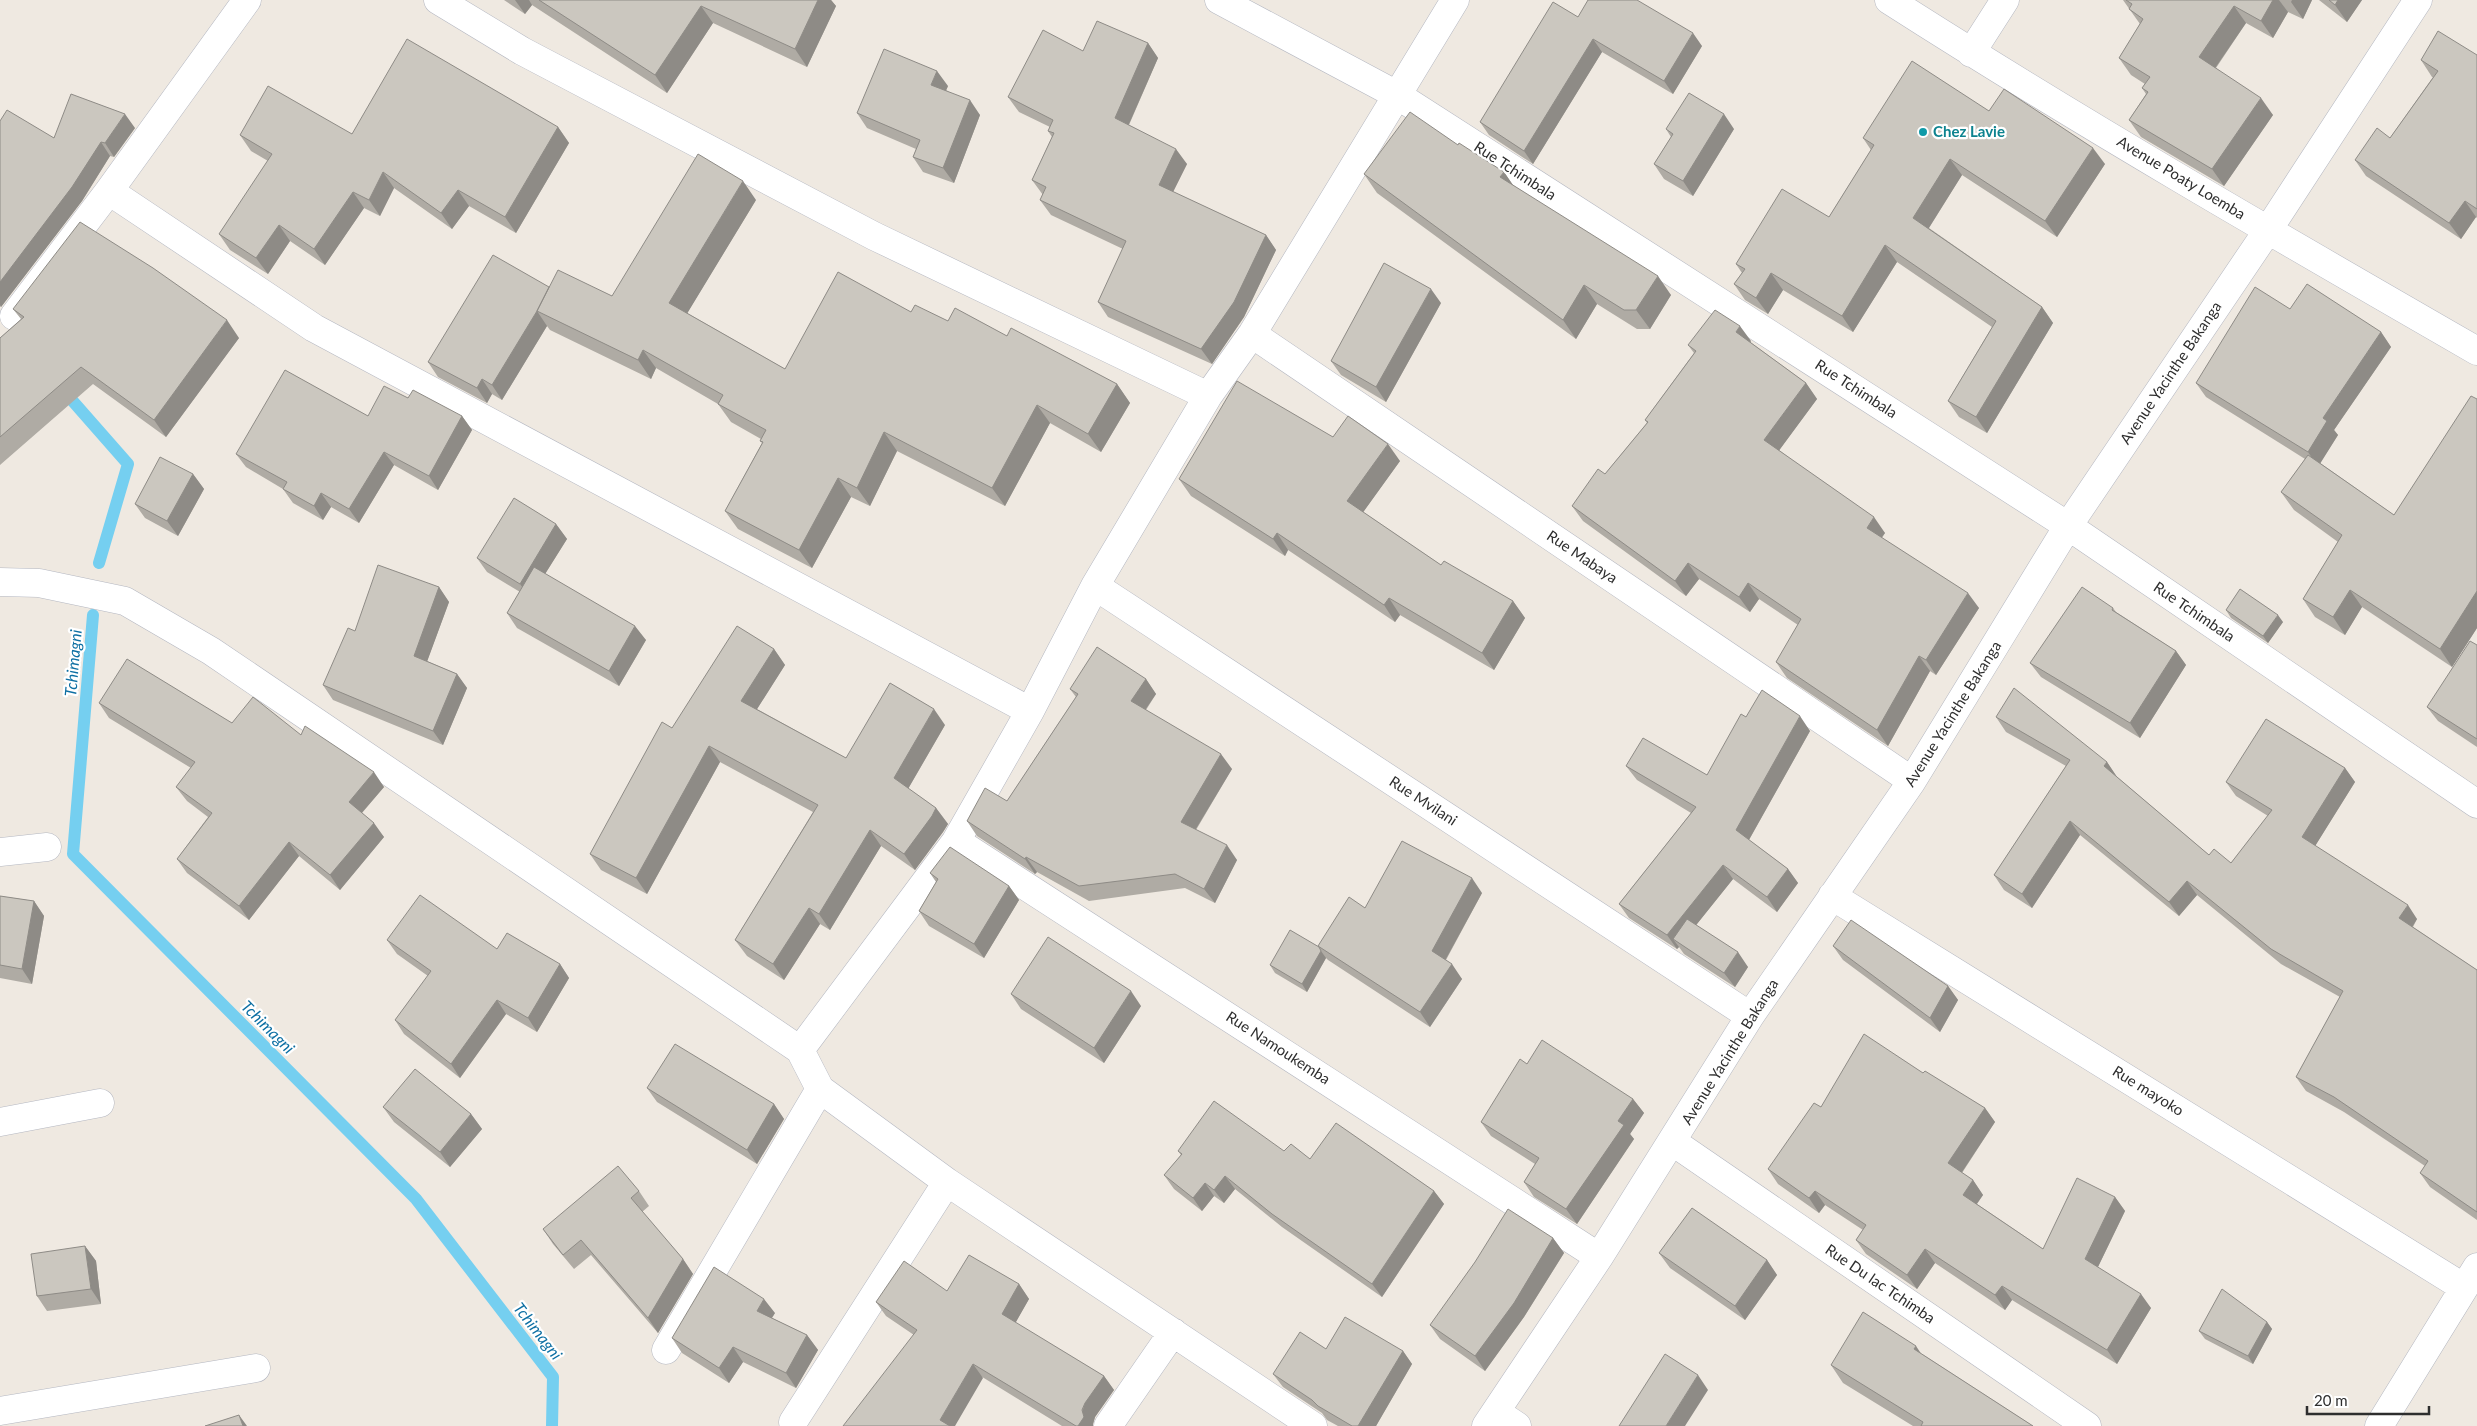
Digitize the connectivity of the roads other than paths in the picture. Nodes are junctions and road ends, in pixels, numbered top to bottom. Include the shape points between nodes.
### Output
1 (247, 0) edge
2 (438, 0) edge
3 (1219, 0) edge
4 (1455, 0) edge
5 (1889, 0) edge
6 (2005, 0) edge
7 (2418, 0) edge
8 (1971, 53) junction
9 (1397, 94) junction
10 (109, 191) junction
11 (2268, 230) junction
12 (14, 316) edge
13 (1252, 334) junction
14 (2477, 351) edge
15 (1208, 396) junction
16 (2068, 526) junction
17 (0, 582) edge
18 (1095, 586) junction
19 (1030, 711) junction
20 (1912, 781) junction
21 (2477, 804) edge
22 (956, 841) junction
23 (47, 847) dead end
24 (0, 852) edge
25 (1832, 896) junction
26 (1750, 1016) junction
27 (800, 1050) junction
28 (820, 1089) junction
29 (100, 1103) dead end
30 (0, 1122) edge
31 (1673, 1142) junction
32 (947, 1182) junction
33 (1599, 1257) junction
34 (2470, 1277) edge
35 (1173, 1332) junction
36 (666, 1350) dead end
37 (256, 1368) dead end
38 (0, 1411) edge
39 (1499, 1421) edge
40 (793, 1422) dead end
41 (1108, 1426) edge
42 (1312, 1426) edge
43 (2086, 1426) edge
44 (2379, 1426) edge

1 - 10 street
2 - 15 street via 522,51 874,236
3 - 9 street, Rue Tchimbala
4 - 9 street
5 - 8 street, Avenue Poaty Loemba
6 - 8 street
7 - 11 street, Avenue Yacinthe Bakanga
8 - 11 street, Avenue Poaty Loemba
9 - 13 street
9 - 16 street, Rue Tchimbala
10 - 12 street
10 - 19 street via 314,328
11 - 14 street, Avenue Poaty Loemba
11 - 16 street, Avenue Yacinthe Bakanga
13 - 15 street
13 - 20 street, Rue Mabaya
15 - 18 street
16 - 20 street, Avenue Yacinthe Bakanga
16 - 21 street, Rue Tchimbala
17 - 27 street via 39,584 125,601 194,641
18 - 19 street
18 - 26 street, Rue Mvilani
19 - 22 street
20 - 25 street, Avenue Yacinthe Bakanga
22 - 27 street
22 - 33 street, Rue Namoukemba
23 - 24 street
25 - 26 street, Avenue Yacinthe Bakanga
25 - 34 street, Rue mayoko
26 - 31 street, Avenue Yacinthe Bakanga
27 - 28 street
28 - 32 street
28 - 36 street
29 - 30 street
31 - 33 street, Avenue Yacinthe Bakanga
31 - 43 street, Rue Du lac Tchimba
32 - 35 street
32 - 40 street
33 - 39 street, Avenue Yacinthe Bakanga
34 - 44 street
35 - 41 street
35 - 42 street
37 - 38 street

